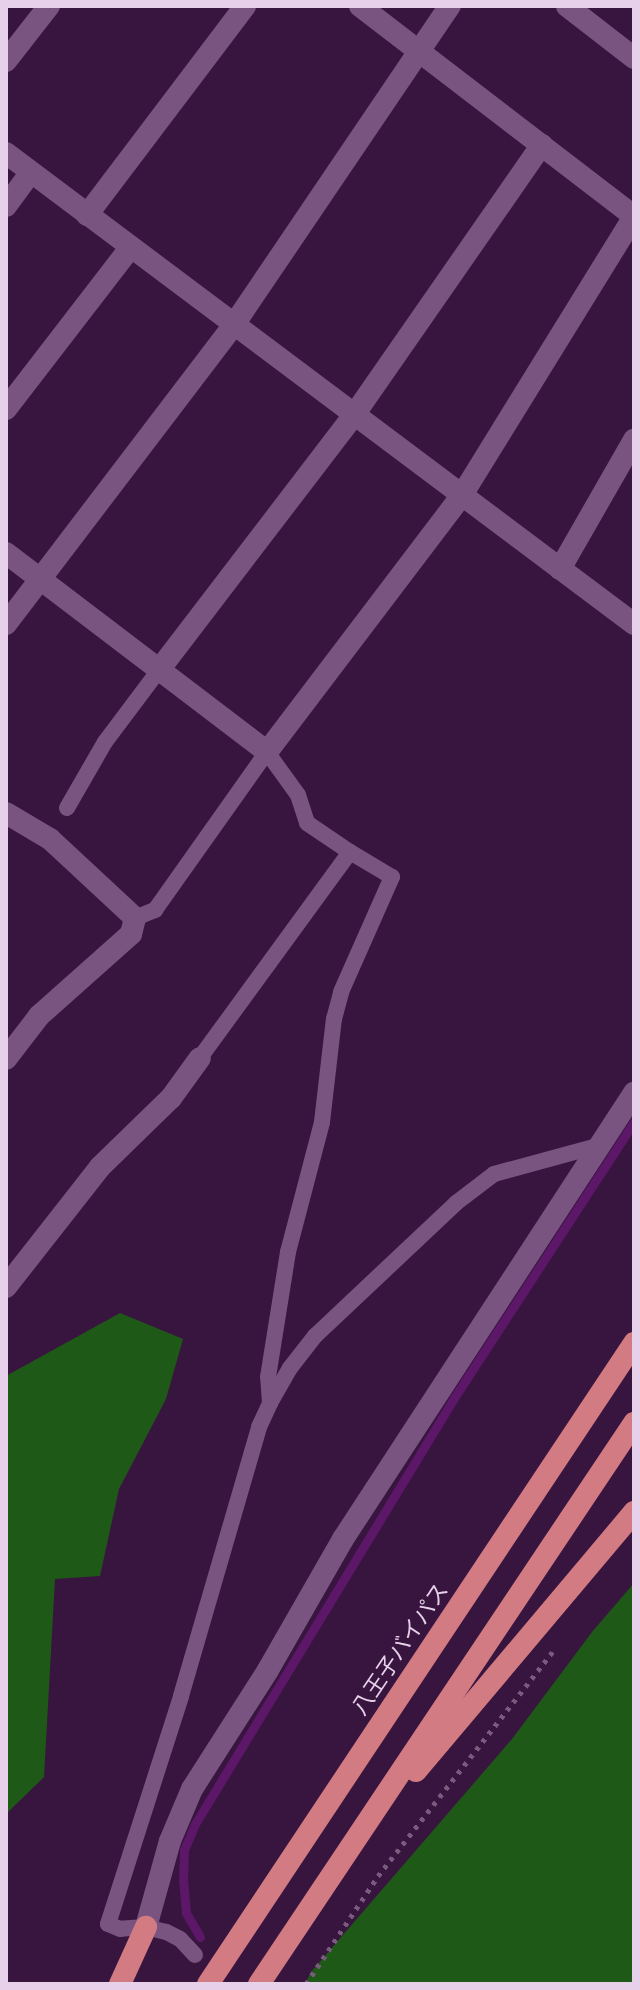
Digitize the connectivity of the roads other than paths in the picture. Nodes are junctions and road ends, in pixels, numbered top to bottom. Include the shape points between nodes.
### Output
1 (49, 6) edge
2 (245, 6) edge
3 (360, 6) edge
4 (450, 6) edge
5 (578, 9) edge
6 (419, 51) junction
7 (634, 58) edge
8 (6, 61) edge
9 (542, 145) junction
10 (6, 153) edge
11 (31, 172) junction
12 (6, 206) edge
13 (87, 215) junction
14 (130, 248) junction
15 (233, 326) junction
16 (6, 409) edge
17 (354, 415) junction
18 (634, 440) edge
19 (462, 495) junction
20 (6, 553) edge
21 (560, 569) junction
22 (40, 579) junction
23 (6, 624) edge
24 (634, 624) edge
25 (159, 670) junction
26 (267, 752) junction
27 (6, 813) edge
28 (57, 825) junction
29 (350, 852) junction
30 (135, 918) junction
31 (200, 1058) joint
32 (6, 1059) edge
33 (634, 1093) edge
34 (601, 1145) junction
35 (6, 1287) edge
36 (634, 1343) edge
37 (270, 1403) junction
38 (634, 1423) edge
39 (634, 1512) edge
40 (348, 1851) junction
41 (146, 1927) junction
42 (195, 1955) dead end
43 (120, 1984) edge
44 (208, 1984) edge
45 (259, 1984) edge

1 - 8 street
2 - 13 street
3 - 6 street
4 - 6 street
5 - 7 street
6 - 9 street
6 - 15 street
9 - 17 street
9 - 19 street via 634,216
10 - 11 street
11 - 12 street
11 - 13 street
13 - 14 street
14 - 15 street
14 - 16 street
15 - 17 street
15 - 22 street
17 - 19 street
17 - 25 street
18 - 21 street
19 - 21 street
19 - 26 street
20 - 22 street
21 - 24 street
22 - 23 street
22 - 25 street
25 - 26 street
25 - 28 lane via 105,742
26 - 29 lane via 298,795 307,823
26 - 30 lane via 155,910
27 - 28 street
28 - 30 street
29 - 31 lane
29 - 37 lane via 392,877 334,1019 322,1122 288,1252 268,1377
30 - 32 street via 131,934 39,1016
31 - 35 street via 171,1098 100,1167
33 - 34 street
34 - 37 lane via 494,1174 456,1203 315,1336
34 - 41 street via 343,1539 192,1789 170,1841
36 - 44 highway, 八王子バイパス
37 - 41 lane via 108,1924 120,1929
38 - 40 highway
39 - 40 highway
40 - 45 highway
41 - 42 lane via 180,1939
41 - 43 highway

